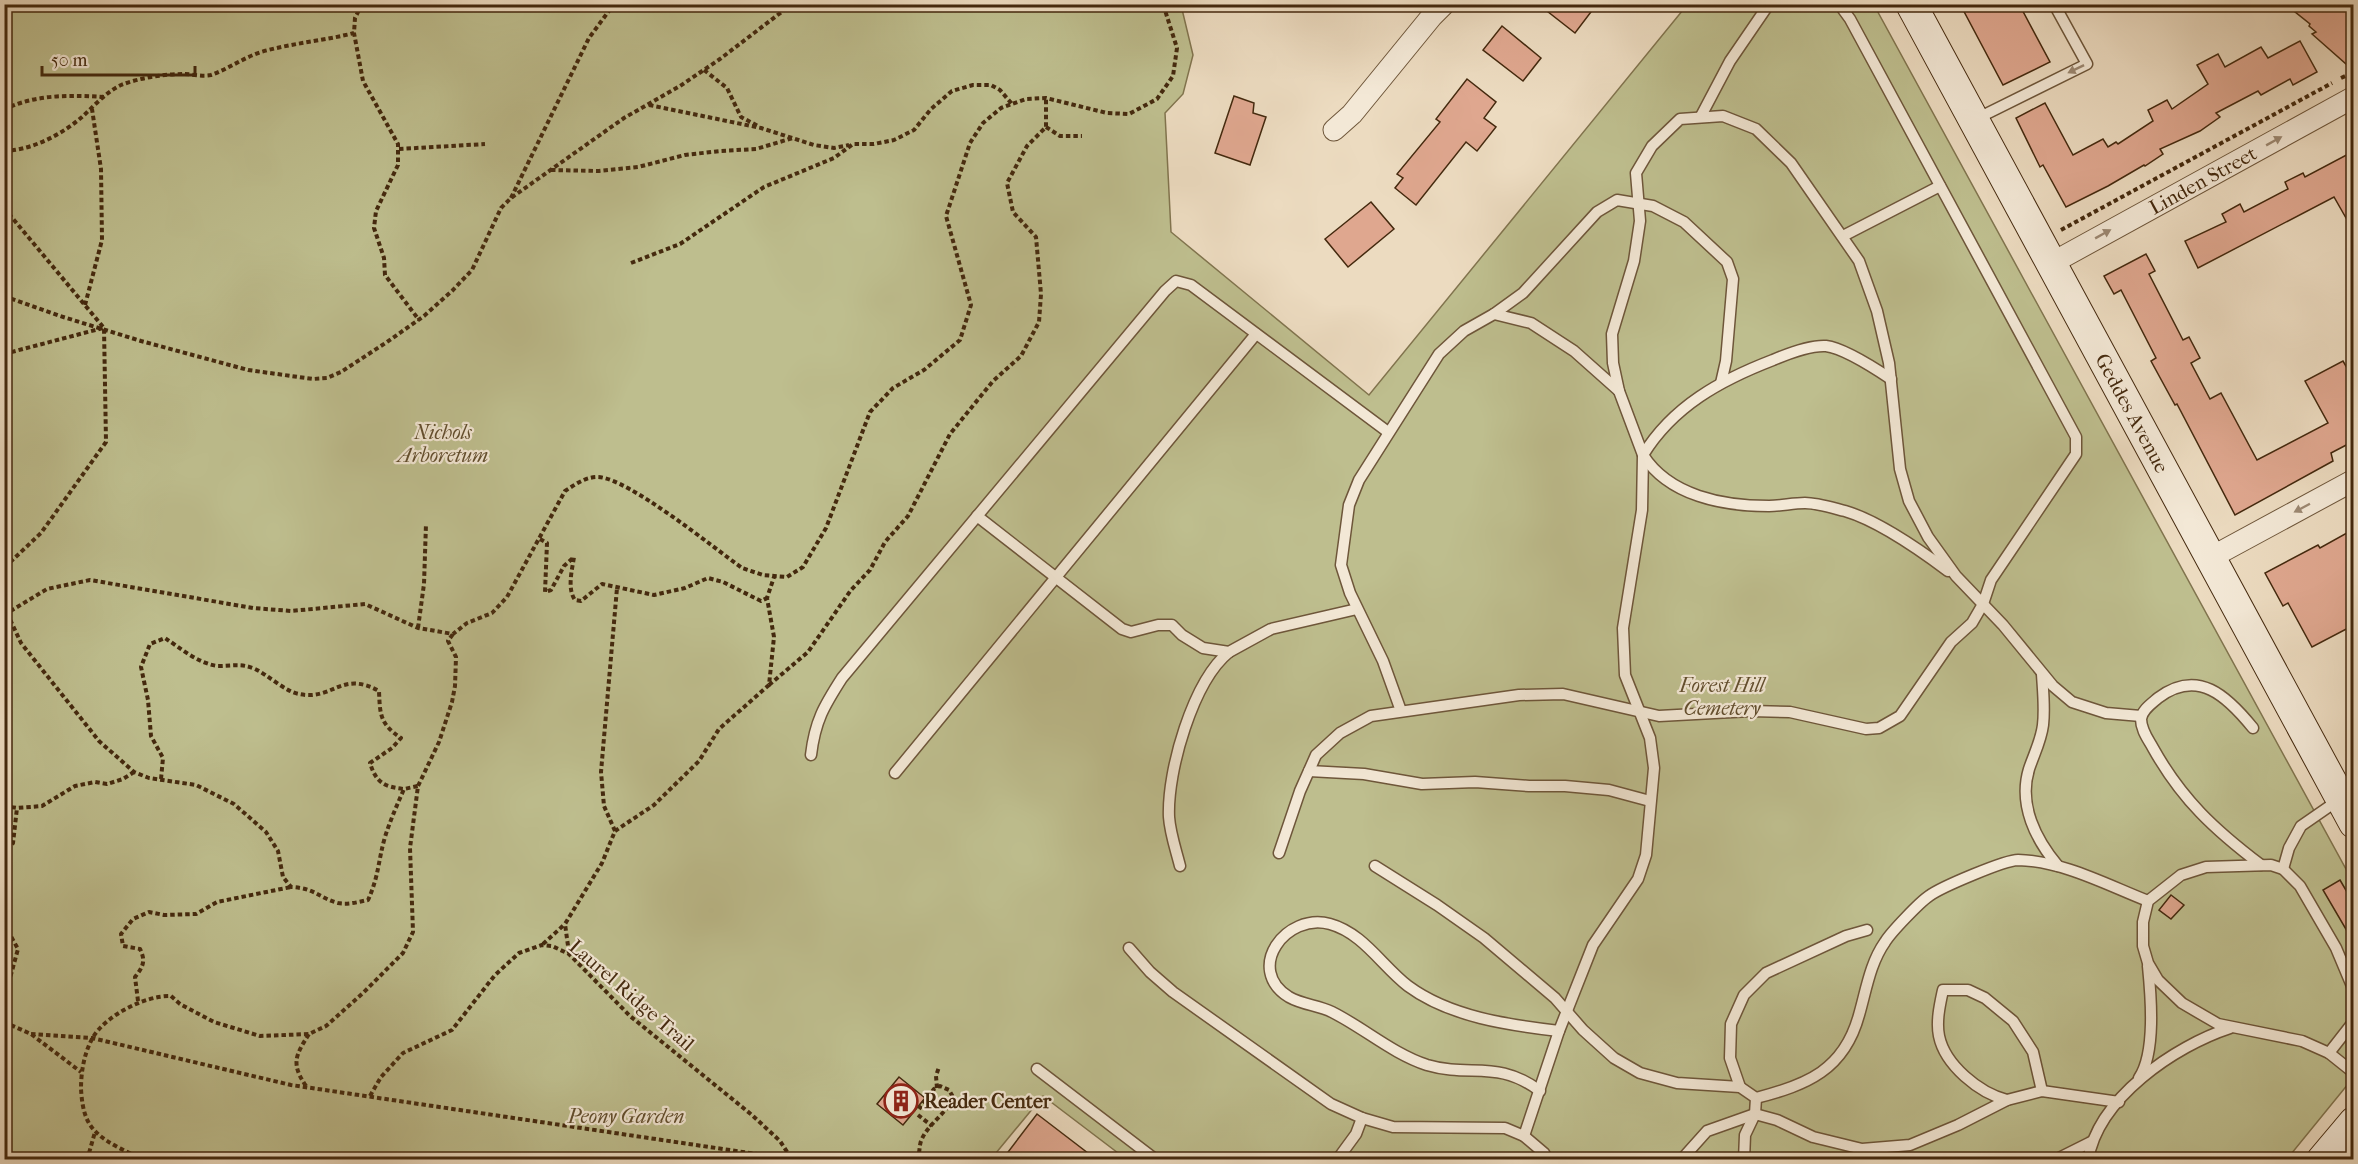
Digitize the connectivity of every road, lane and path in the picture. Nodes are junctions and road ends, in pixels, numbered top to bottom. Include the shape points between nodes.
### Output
1 (362, 4) edge
2 (614, 4) edge
3 (792, 4) edge
4 (1163, 4) edge
5 (1444, 4) edge
6 (1769, 4) edge
7 (1839, 4) edge
8 (1911, 4) edge
9 (2054, 4) edge
10 (354, 33) junction
11 (704, 70) junction
12 (2354, 72) edge
13 (104, 97) junction
14 (1046, 98) junction
15 (2354, 98) edge
16 (1012, 104) junction
17 (647, 105) junction
18 (92, 108) junction
19 (4, 110) edge
20 (1701, 116) junction
21 (1974, 120) junction
22 (1046, 127) junction
23 (761, 128) junction
24 (1334, 130) dead end
25 (1082, 136) dead end
26 (792, 138) junction
27 (485, 144) dead end
28 (853, 144) junction
29 (399, 149) junction
30 (4, 150) edge
31 (551, 170) junction
32 (1940, 186) junction
33 (511, 198) junction
34 (1638, 204) junction
35 (4, 208) edge
36 (2058, 232) dead end
37 (1843, 236) junction
38 (631, 263) dead end
39 (2052, 263) junction
40 (4, 296) edge
41 (85, 306) junction
42 (1494, 314) junction
43 (419, 320) junction
44 (104, 328) junction
45 (1256, 334) junction
46 (4, 354) edge
47 (1891, 379) junction
48 (1721, 383) junction
49 (1618, 391) junction
50 (1388, 432) junction
51 (1643, 455) junction
52 (2354, 480) edge
53 (977, 516) junction
54 (426, 524) dead end
55 (540, 539) junction
56 (2210, 558) junction
57 (4, 568) edge
58 (1956, 576) junction
59 (774, 577) junction
60 (1057, 577) junction
61 (617, 588) junction
62 (767, 598) junction
63 (1983, 604) junction
64 (1356, 609) junction
65 (6, 614) edge
66 (418, 628) junction
67 (453, 634) junction
68 (1229, 652) junction
69 (2043, 674) junction
70 (769, 685) junction
71 (1401, 711) junction
72 (1638, 711) junction
73 (2141, 716) junction
74 (2253, 728) dead end
75 (811, 755) dead end
76 (1309, 771) junction
77 (134, 772) junction
78 (896, 773) dead end
79 (161, 779) junction
80 (418, 786) junction
81 (404, 789) junction
82 (1650, 801) junction
83 (2349, 804) edge
84 (4, 806) edge
85 (17, 808) junction
86 (615, 831) junction
87 (1279, 853) dead end
88 (4, 857) edge
89 (2261, 865) junction
90 (1180, 866) dead end
91 (1375, 866) dead end
92 (2058, 866) junction
93 (2283, 869) junction
94 (291, 887) junction
95 (2148, 901) junction
96 (4, 924) edge
97 (565, 924) junction
98 (1867, 930) dead end
99 (542, 945) junction
100 (1129, 948) dead end
101 (569, 954) junction
102 (2148, 963) junction
103 (2354, 997) edge
104 (4, 1000) edge
105 (138, 1002) junction
106 (1567, 1011) junction
107 (4, 1022) edge
108 (2354, 1022) edge
109 (2231, 1028) junction
110 (1559, 1031) junction
111 (31, 1034) junction
112 (309, 1034) junction
113 (92, 1038) junction
114 (2329, 1053) junction
115 (939, 1067) dead end
116 (1037, 1069) dead end
117 (81, 1072) junction
118 (2354, 1073) edge
119 (2134, 1084) junction
120 (306, 1087) junction
121 (1740, 1087) junction
122 (937, 1088) junction
123 (1540, 1091) junction
124 (2042, 1091) junction
125 (370, 1096) junction
126 (1756, 1098) junction
127 (2007, 1100) junction
128 (2119, 1102) junction
129 (919, 1109) dead end
130 (1755, 1114) junction
131 (918, 1115) dead end
132 (1362, 1118) junction
133 (2354, 1122) edge
134 (932, 1126) junction
135 (95, 1132) junction
136 (1524, 1136) junction
137 (2091, 1142) junction
138 (1686, 1157) edge
139 (792, 1159) edge
140 (87, 1160) edge
141 (144, 1160) edge
142 (411, 1160) edge
143 (489, 1160) edge
144 (797, 1160) edge
145 (846, 1160) edge
146 (890, 1160) edge
147 (917, 1160) edge
148 (1156, 1160) edge
149 (1337, 1160) edge
150 (1548, 1160) edge
151 (1743, 1160) edge
152 (2055, 1160) edge
153 (2088, 1160) edge
154 (2322, 1160) edge

1 - 10 path via 355,18
2 - 33 path via 589,38
3 - 11 path
4 - 14 path via 1177,48 1173,76 1157,99 1130,114 1107,113
5 - 24 street via 1352,114
6 - 20 lane via 1730,61
7 - 32 lane
8 - 21 main road, Geddes Avenue
9 -> 21 lane via 2087,64
10 - 13 path via 258,53 209,75 183,74 131,83
10 - 29 path via 363,81
11 - 17 path
11 - 23 path via 727,88 741,117
12 - 36 path
13 - 18 path
13 - 19 path via 29,100
14 - 16 path
14 - 22 path
39 -> 15 street, Linden Street
16 - 28 path via 991,85 973,85 952,91 914,130 894,140
16 - 59 path via 1001,108 976,133 946,216 971,305 960,340 924,370 893,388 870,412 840,496 820,538 803,567 787,578
17 - 23 path
17 - 31 path
18 - 30 path via 38,145
18 - 41 path via 101,169 102,240
20 - 34 lane via 1680,119 1652,146 1636,173
20 - 37 lane via 1723,116 1756,129 1791,163
21 - 39 main road, Geddes Avenue
22 - 25 path via 1060,136
22 - 70 path via 1027,146 1007,183 1014,212 1036,237 1039,322 1021,356 993,381 950,434 908,516 885,542 870,570 850,590 808,652
23 - 26 path
26 - 28 path via 834,148
26 - 31 path via 756,149 685,155 638,167
27 - 29 path
28 - 38 path via 834,158 764,187 680,244
29 - 43 path via 398,165 376,211 374,228 385,275
31 - 33 path
32 - 37 lane
32 - 63 lane via 2076,437 2076,454 1991,580
33 - 43 path via 501,208 472,270
34 - 42 lane via 1617,200 1598,212 1523,292
34 - 48 lane via 1653,206 1684,222 1727,262 1733,279
34 - 49 lane via 1640,221 1634,261 1612,334
35 - 41 path
37 - 47 lane via 1859,261 1877,311
39 - 56 main road, Geddes Avenue
40 - 44 path
41 - 44 path
42 - 49 lane via 1531,323 1574,351
42 - 50 lane via 1464,331 1439,354
43 - 44 path via 341,372 313,379 248,370
44 - 46 path
44 - 57 path via 105,447 41,533
45 - 50 lane
45 - 53 lane via 1191,285 1176,281
45 - 60 lane
47 - 48 lane via 1849,354 1826,346 1792,352
47 - 58 lane via 1900,469 1908,501
48 - 51 lane via 1694,400 1653,439
49 - 51 lane
50 - 64 lane via 1349,505 1341,565
51 - 58 lane via 1662,478 1693,494 1726,504 1807,503 1847,512 1920,550
51 - 72 lane via 1642,510 1623,628 1625,675
52 -> 56 street
53 - 60 lane
53 - 75 lane via 843,678 814,730
54 - 66 path
55 - 59 path via 565,491 582,480 599,477 628,487 742,568
55 - 61 path via 547,543 545,592 551,590 564,566 574,557 571,586 575,600 581,601 602,584
55 - 67 path via 507,597 492,613 467,622
56 - 83 main road, Geddes Avenue
58 - 63 lane
59 - 62 path
60 - 68 lane via 1126,631 1165,624 1203,648
60 - 78 lane
61 - 62 path via 654,595 708,578 761,601
61 - 86 path via 601,772 604,806
62 - 70 path via 774,637
63 - 69 lane
63 - 72 lane via 1972,623 1951,642 1900,716 1879,728 1866,729 1790,712 1659,716
64 - 68 lane via 1271,629
64 - 71 lane via 1383,661
65 - 66 path via 47,589 90,580 253,608 291,610 365,604
65 - 77 path via 21,643 99,741
66 - 67 path
67 - 80 path via 448,641 456,657 452,702
68 - 90 lane via 1207,678 1176,757 1169,818
69 - 73 lane via 2080,706
69 - 92 lane via 2043,726 2026,795 2042,846
70 - 86 path via 719,729 699,761 654,805
71 - 72 lane via 1519,695 1563,694
71 - 76 lane via 1371,716 1340,733 1316,755
72 - 82 lane via 1650,738 1654,768
73 - 74 lane via 2161,696 2192,685 2224,697
73 - 89 lane via 2144,732 2184,797 2223,836
76 - 82 lane via 1364,774 1422,784 1565,786 1609,790
76 - 87 lane
77 - 79 path
77 - 85 path via 107,784 75,786 42,806
79 - 81 path via 163,758 152,736 141,667 150,644 165,638 216,666 241,664 298,694 325,693 347,683 379,691 386,728 400,738 370,764 385,787
79 - 94 path via 196,785 234,804 266,832 278,850 283,877
80 - 81 path
80 - 112 path via 410,848 413,932 402,953 363,993 326,1026
81 - 94 path via 368,900 338,903 306,888
82 - 106 lane via 1646,855 1638,879 1593,945
83 - 93 lane via 2301,826
84 - 85 path
85 - 88 path via 13,843
86 - 97 path via 602,863
89 - 93 lane
89 - 95 lane via 2206,867 2181,875
91 - 106 lane via 1484,938
92 - 95 lane
92 - 126 lane via 2015,860 1929,896 1884,942 1849,1043 1826,1070 1788,1090
93 - 103 lane via 2300,886 2331,938
94 - 105 path via 217,902 196,914 149,912 133,919 121,934 123,946 140,949 144,957 143,967 135,977
95 - 102 lane via 2143,946
96 - 104 path via 18,949
97 - 99 path
97 - 101 path
98 - 121 lane via 1766,973 1744,996 1731,1024 1731,1058
99 - 101 path, Laurel Ridge Trail
99 - 125 path, Laurel Ridge Trail via 519,954 495,975 453,1030 403,1053
100 - 132 lane via 1150,972 1183,999 1331,1104
101 - 139 path, Laurel Ridge Trail via 630,1016 752,1115 780,1141
102 - 109 lane via 2157,980 2182,1003 2206,1019
102 - 119 lane via 2151,1021 2146,1060
105 - 112 path via 171,996 214,1022 260,1036
105 - 113 path
106 - 110 lane
106 - 121 lane via 1614,1058 1640,1073 1677,1083
107 - 111 path
108 - 114 lane
109 - 114 lane via 2302,1041
109 - 119 lane via 2174,1054
110 - 123 lane
110 - 123 lane via 1493,1020 1437,1003 1407,985 1353,934 1331,924 1316,922 1290,931 1282,936 1270,960 1274,983 1282,992 1298,1002 1328,1010 1416,1061 1444,1069 1503,1072
111 - 113 path
111 - 117 path
112 - 120 path via 296,1055 297,1073
113 - 117 path
113 - 120 path
114 - 118 lane
115 - 122 path
116 - 148 lane
117 - 135 path via 82,1107
119 - 128 lane
120 - 125 path
121 - 126 lane
122 - 129 path
122 - 134 path via 949,1090 953,1096
123 - 136 lane
124 - 127 lane
124 - 127 lane via 2033,1052 2013,1021 1985,998 1968,990 1943,990 1939,1037 1950,1059 1976,1087
124 - 128 lane
125 - 139 path
126 - 130 lane
127 - 130 lane via 1910,1145 1862,1149 1813,1137
128 - 137 lane
130 - 138 lane via 1707,1131
130 - 151 lane via 1745,1135
131 - 134 path
132 - 136 lane via 1393,1127 1505,1128
132 - 149 lane via 1356,1134
133 - 154 main road
134 - 147 path via 921,1141
135 - 140 path
135 - 141 path
136 - 150 lane
137 - 152 lane
137 - 153 lane
139 - 144 path
142 - 143 path via 437,1155
145 - 146 path via 856,1156 884,1156

